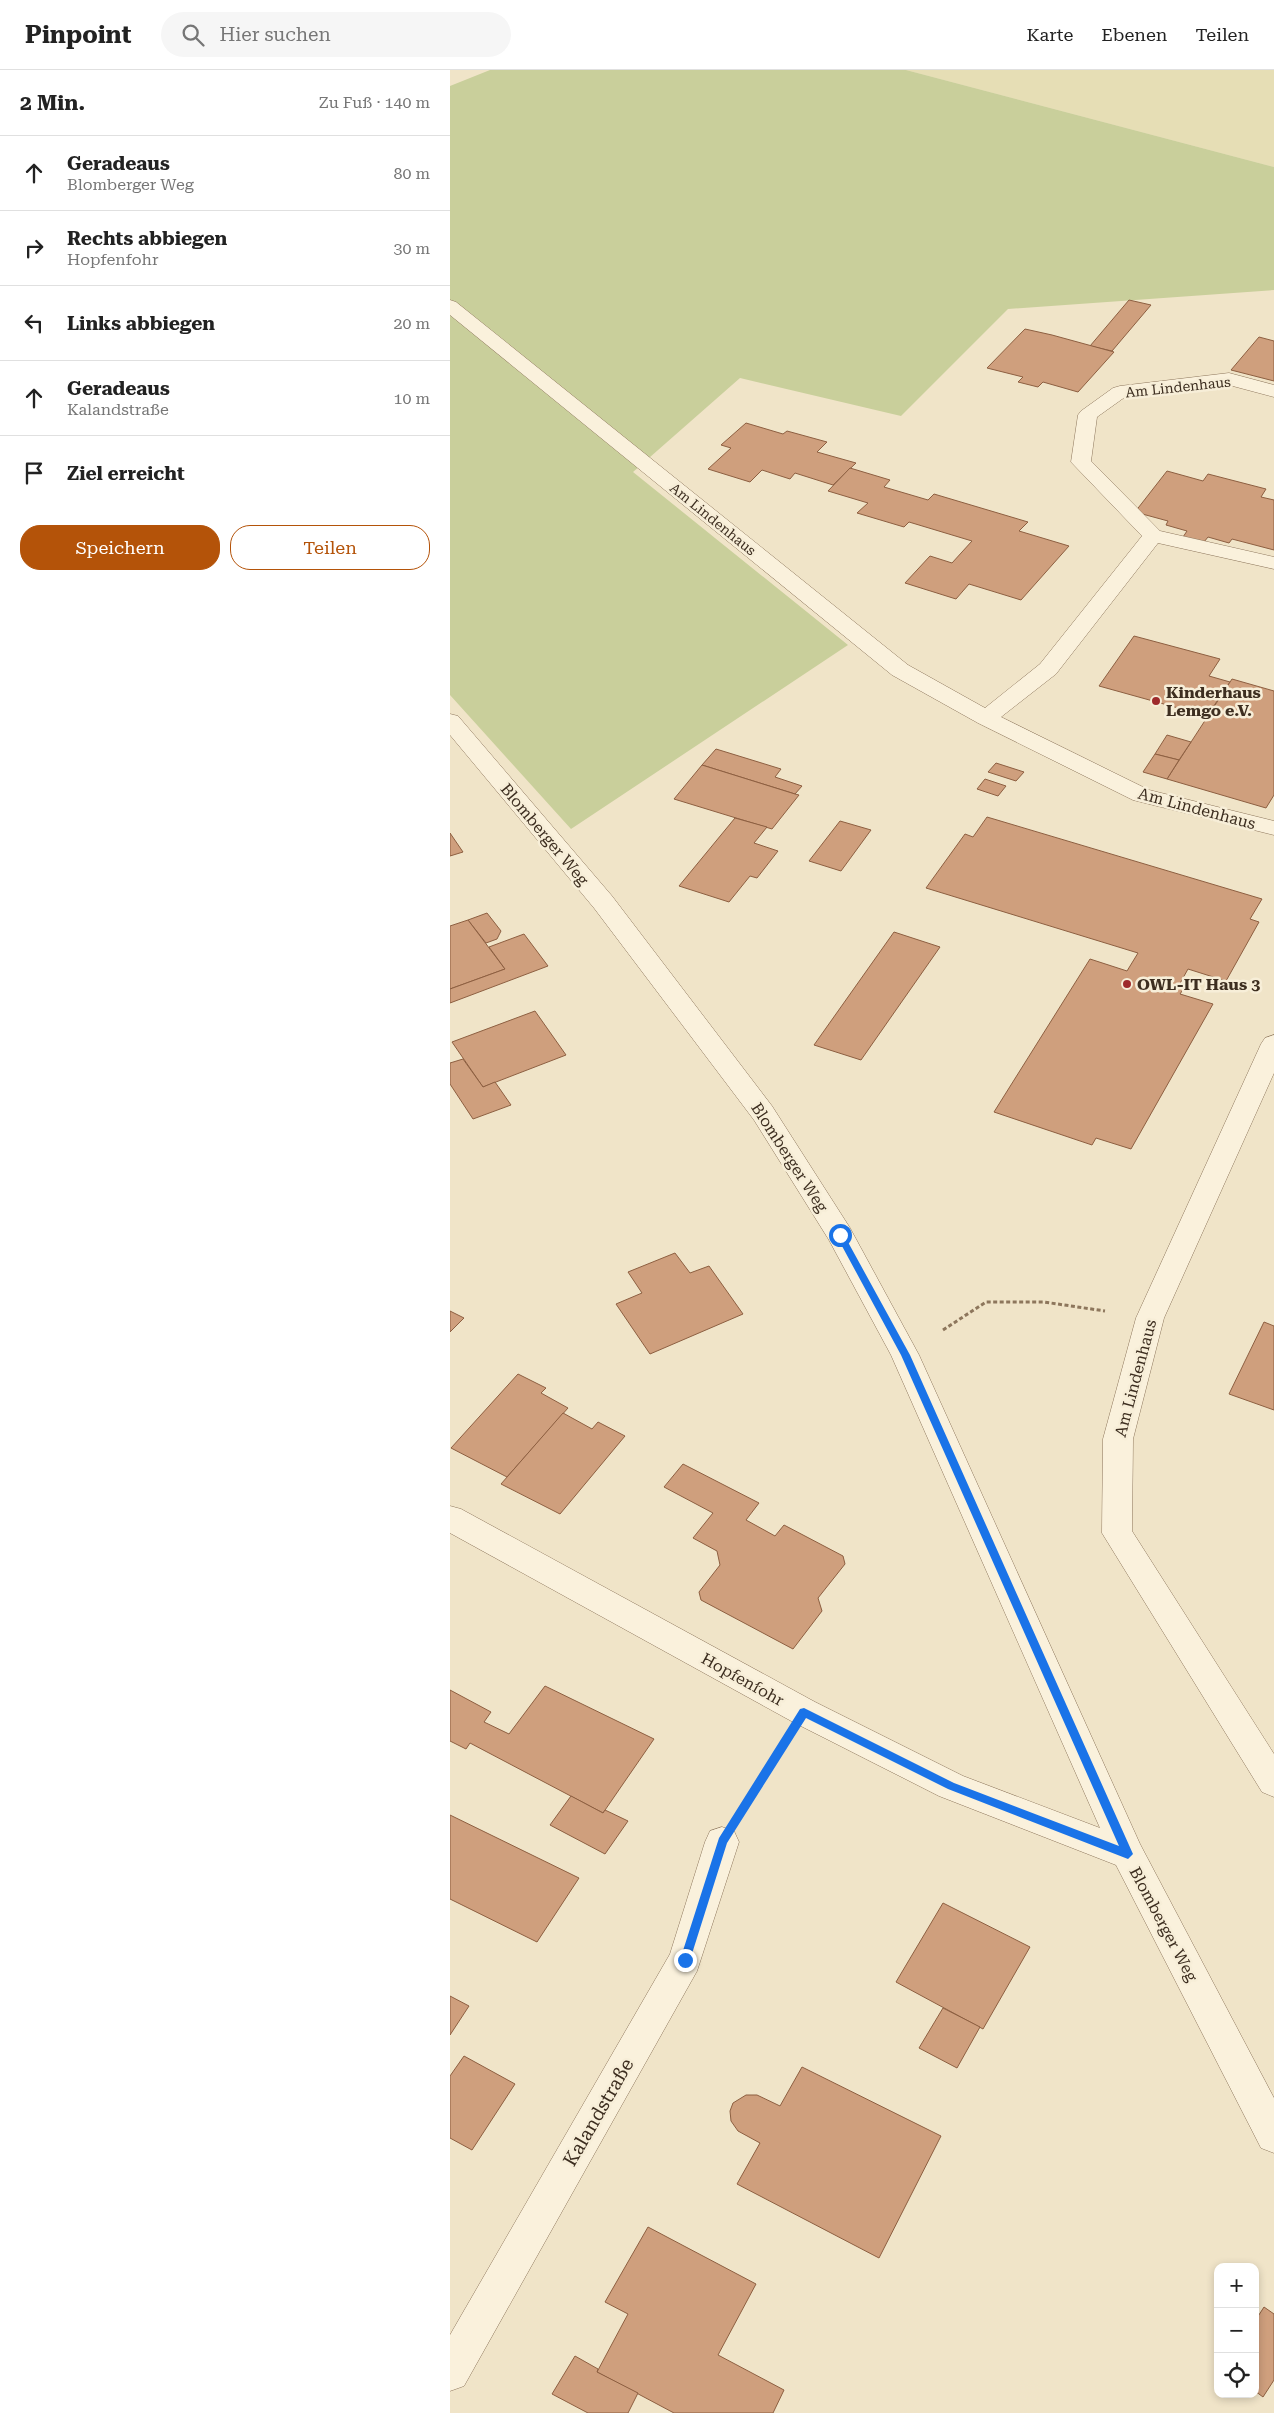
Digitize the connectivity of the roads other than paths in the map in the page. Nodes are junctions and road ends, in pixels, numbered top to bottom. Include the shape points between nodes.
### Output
1 (450, 306) edge
2 (1274, 391) edge
3 (1153, 536) junction
4 (1274, 563) edge
5 (986, 718) junction
6 (457, 729) edge
7 (1274, 828) edge
8 (1274, 1044) edge
9 (450, 1518) edge
10 (1274, 1782) edge
11 (722, 1842) road end
12 (1128, 1854) junction
13 (1274, 2135) edge
14 (450, 2372) edge

1 - 5 street, Am Lindenhaus via 900,670
2 - 3 street, Am Lindenhaus via 1229,380 1120,392 1088,415 1081,462
3 - 4 street
3 - 5 street via 1048,669
5 - 7 street, Am Lindenhaus via 1141,795
6 - 12 street, Blomberger Weg via 603,902 763,1113 840,1235 905,1355
8 - 10 street, Am Lindenhaus via 1150,1318 1118,1439 1117,1533
9 - 12 street, Hopfenfohr via 804,1712 951,1786
11 - 14 street, Kalandstraße via 685,1960
12 - 13 street, Blomberger Weg

